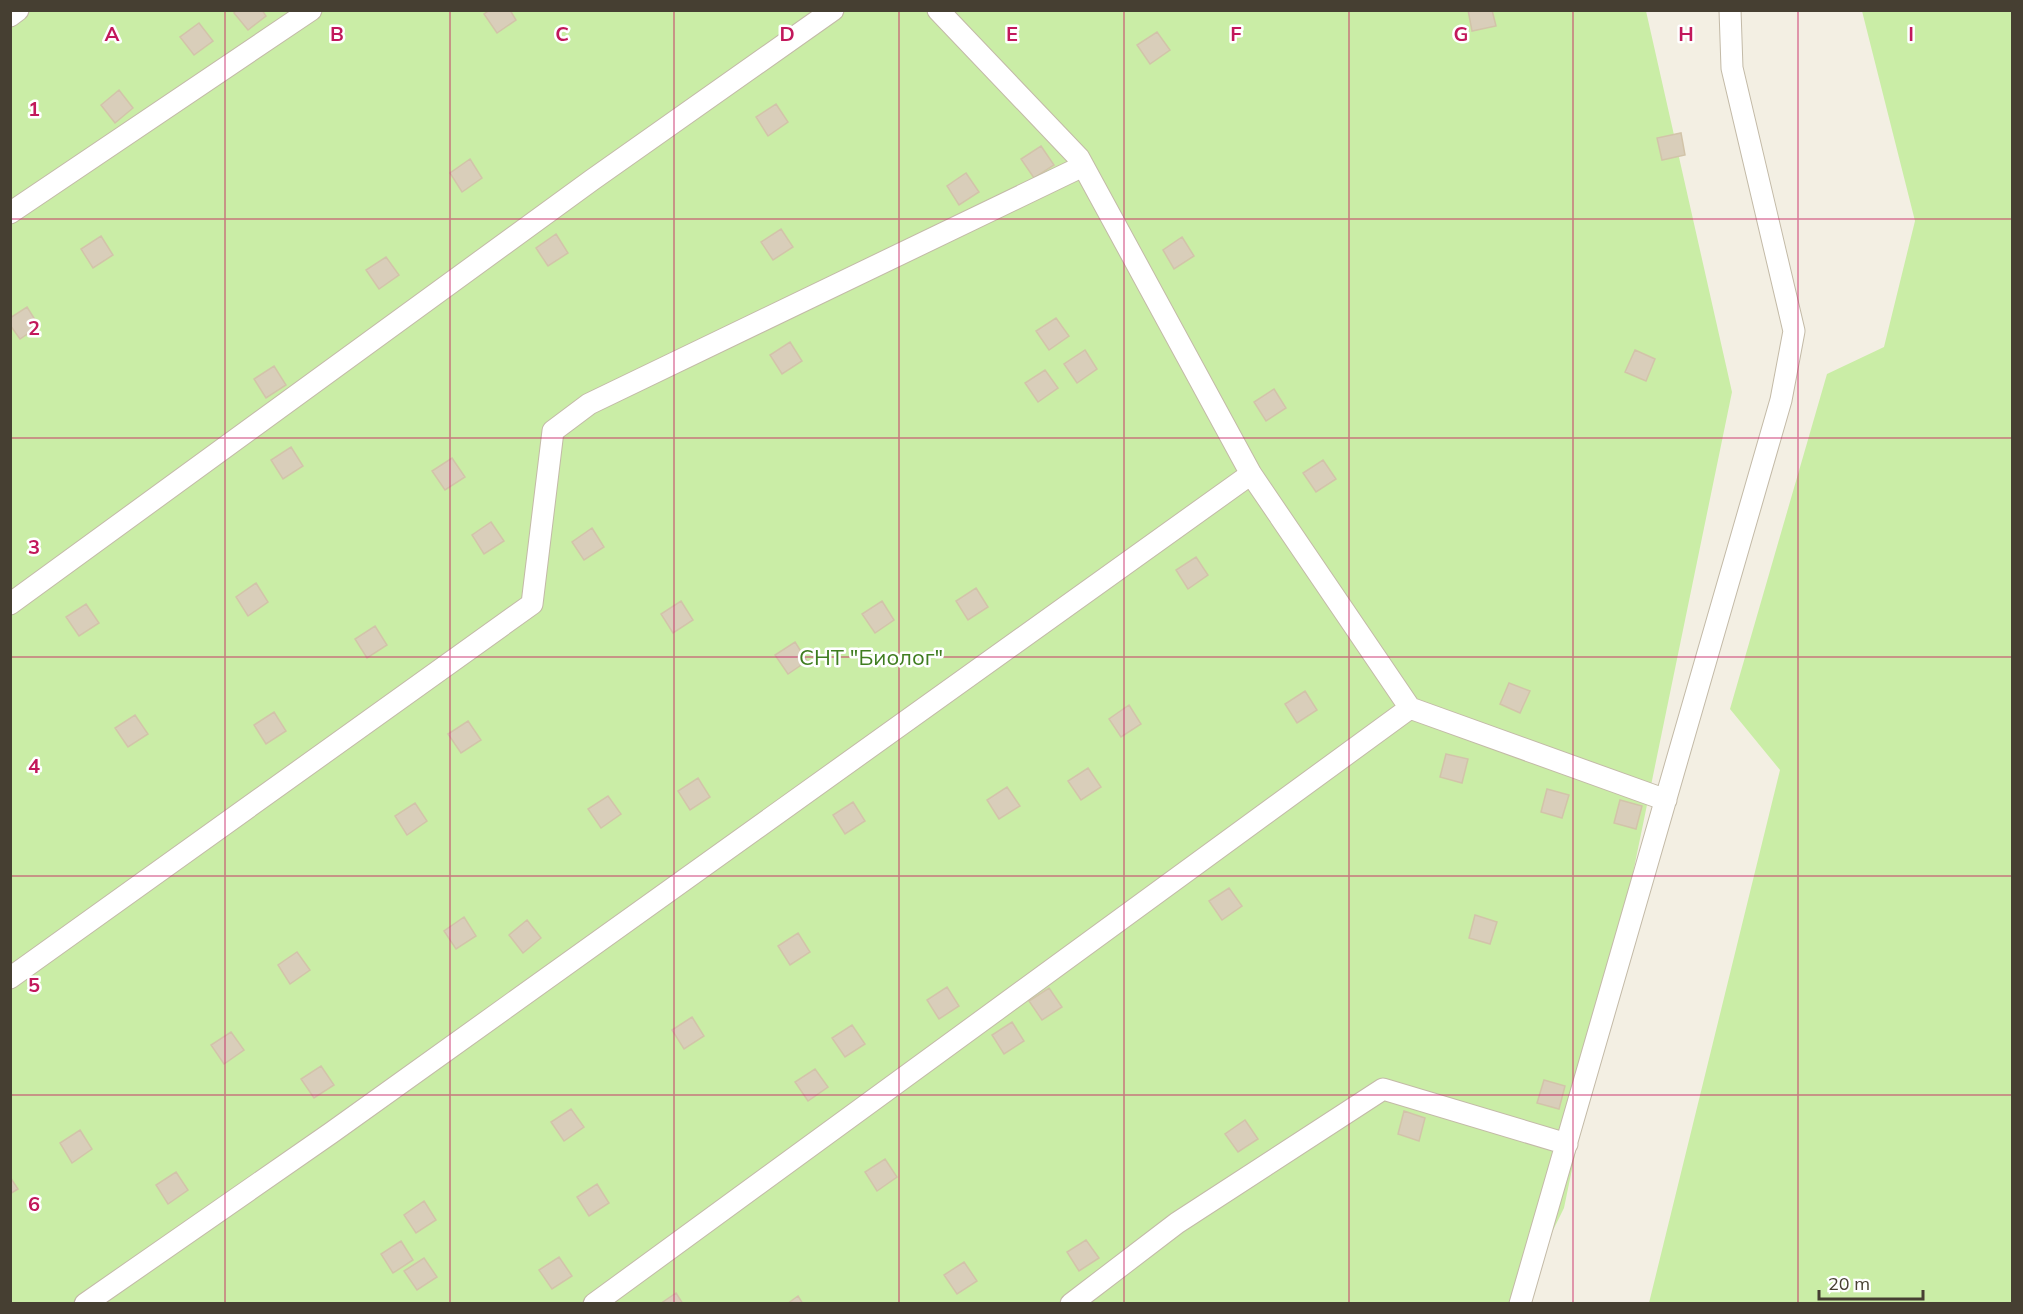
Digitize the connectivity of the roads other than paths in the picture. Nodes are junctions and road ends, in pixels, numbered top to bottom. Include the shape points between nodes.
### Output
1 (18, 10) edge
2 (311, 10) edge
3 (833, 10) edge
4 (938, 10) edge
5 (1730, 10) edge
6 (10, 16) edge
7 (1083, 166) junction
8 (10, 213) edge
9 (1251, 474) junction
10 (10, 604) edge
11 (1410, 708) junction
12 (1666, 800) junction
13 (10, 978) edge
14 (1567, 1144) junction
15 (85, 1304) edge
16 (594, 1304) edge
17 (1071, 1304) edge
18 (1520, 1304) edge

1 - 6 lane
2 - 8 lane
3 - 10 lane via 592,180
4 - 7 lane
5 - 12 lane via 1732,68 1794,331 1780,400
7 - 9 lane
7 - 13 lane via 589,404 554,431 532,604
9 - 11 lane
9 - 15 lane via 331,1133
11 - 12 lane
11 - 16 lane
12 - 14 lane
14 - 17 lane via 1383,1089 1177,1223
14 - 18 lane

